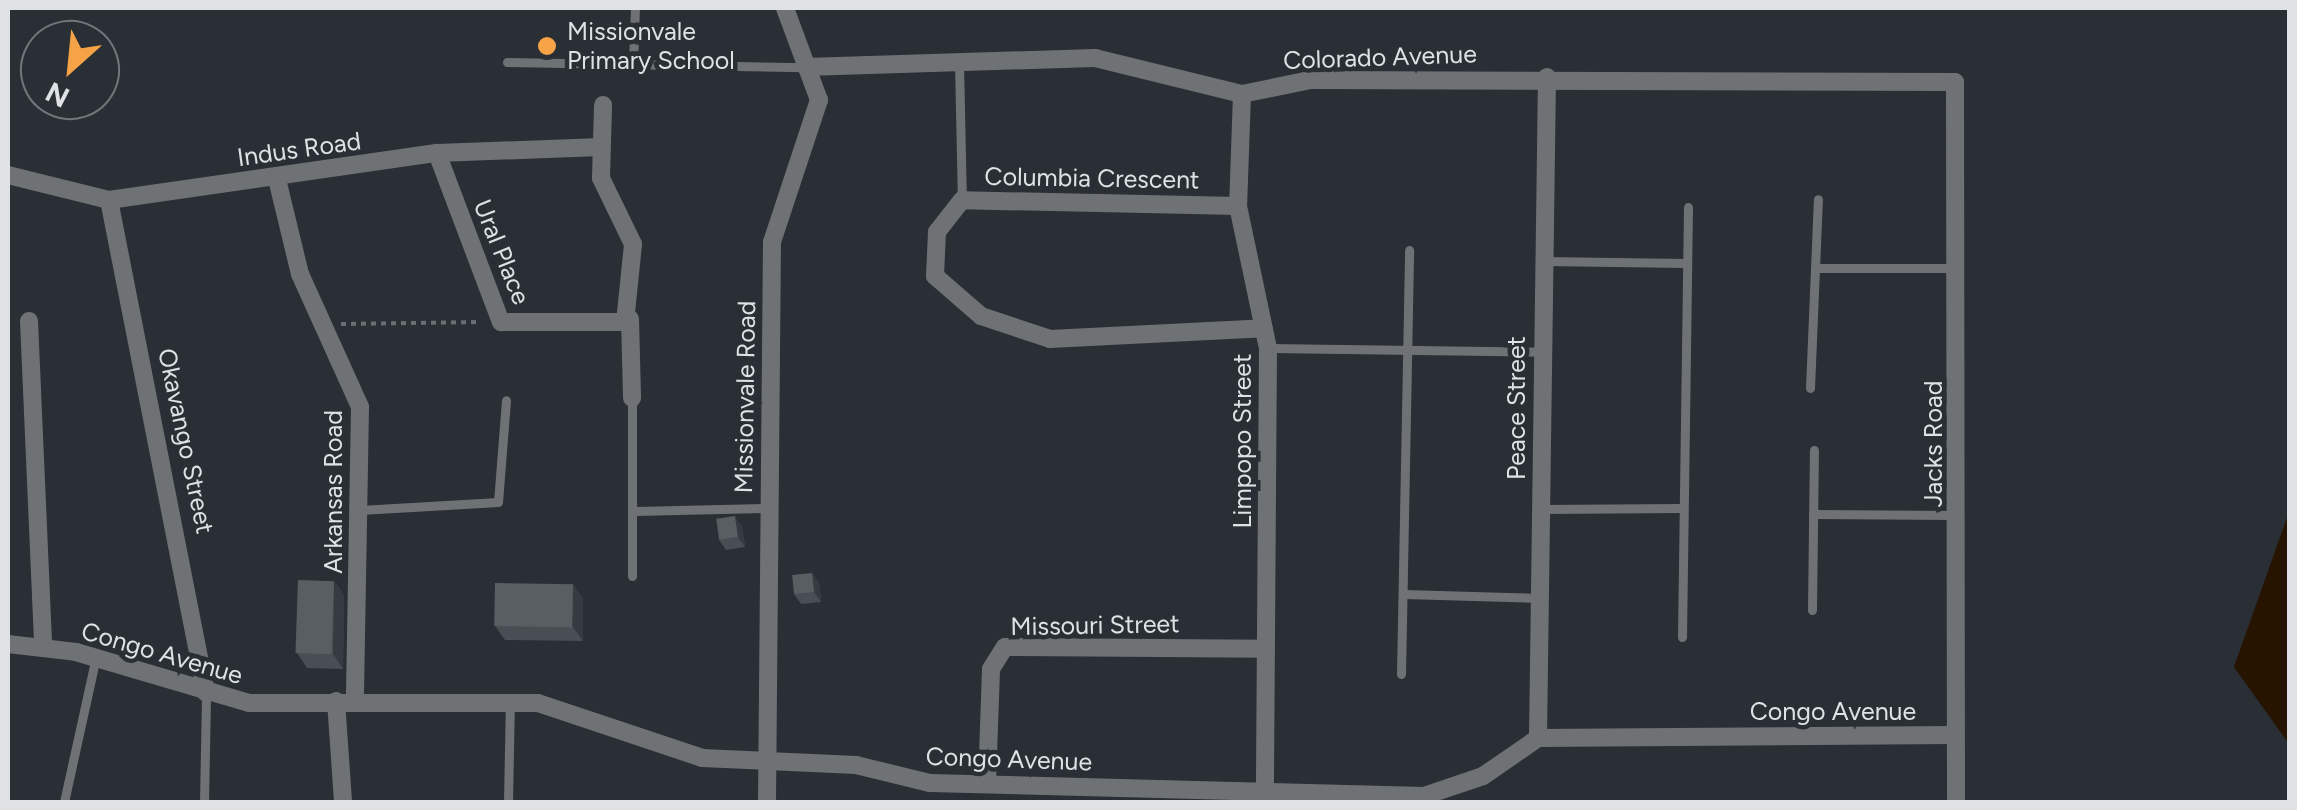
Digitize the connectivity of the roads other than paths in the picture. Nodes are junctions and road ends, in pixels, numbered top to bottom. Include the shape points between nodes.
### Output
1 (635, 8) edge
2 (785, 8) edge
3 (959, 60) junction
4 (507, 62) dead end
5 (634, 64) junction
6 (806, 66) junction
7 (1547, 77) junction
8 (1959, 86) joint
9 (1242, 94) junction
10 (603, 105) dead end
11 (601, 147) junction
12 (437, 154) junction
13 (8, 175) edge
14 (278, 179) junction
15 (109, 200) junction
16 (962, 200) junction
17 (1818, 200) dead end
18 (1238, 206) junction
19 (1688, 207) dead end
20 (1408, 250) dead end
21 (1543, 261) junction
22 (1686, 263) junction
23 (1817, 268) junction
24 (1958, 268) junction
25 (630, 319) junction
26 (29, 321) dead end
27 (1264, 328) junction
28 (1268, 348) junction
29 (1407, 349) junction
30 (1541, 352) junction
31 (1810, 388) dead end
32 (632, 398) joint
33 (506, 400) dead end
34 (1814, 450) dead end
35 (768, 508) junction
36 (1683, 508) junction
37 (1541, 509) junction
38 (360, 510) junction
39 (635, 511) junction
40 (1812, 514) junction
41 (1958, 515) junction
42 (632, 576) dead end
43 (1404, 594) junction
44 (1538, 598) junction
45 (1812, 610) dead end
46 (1682, 636) dead end
47 (8, 644) edge
48 (43, 648) junction
49 (1266, 650) junction
50 (96, 657) junction
51 (1401, 674) dead end
52 (206, 694) junction
53 (510, 699) junction
54 (346, 701) junction
55 (1955, 736) junction
56 (1538, 738) junction
57 (768, 763) junction
58 (987, 784) junction
59 (1266, 790) junction
60 (64, 802) edge
61 (204, 802) edge
62 (343, 802) edge
63 (508, 802) edge
64 (767, 802) edge
65 (1956, 802) edge

1 - 5 lane
2 - 6 street, Missionvale Road
3 - 6 street, Colorado Avenue
3 - 9 street, Colorado Avenue via 1096,58
3 - 16 lane
4 - 5 lane
5 - 6 lane
6 - 35 street, Missionvale Road via 819,100 772,242
7 - 8 street, Colorado Avenue via 1936,76
7 - 9 street, Colorado Avenue via 1310,80
7 - 21 street, Peace Street
8 - 24 street, Jacks Road
9 - 18 street, Limpopo Street
10 - 11 street
11 - 12 street, Indus Road
11 - 25 street via 600,178 633,244
12 - 14 street, Indus Road
12 - 25 street, Ural Place via 501,322
13 - 15 street, Indus Road
14 - 15 street, Indus Road
14 - 38 street, Arkansas Road via 300,274 360,407
15 - 52 street, Okavango Street
16 - 18 street, Columbia Crescent
16 - 27 street, Columbia Crescent via 937,232 935,276 1002,327 1076,342
17 - 23 lane
18 - 27 street, Limpopo Street
19 - 22 lane
20 - 29 lane
21 - 22 lane
21 - 30 street, Peace Street
22 - 36 lane
23 - 24 lane
23 - 31 lane
24 - 41 street, Jacks Road
25 - 32 street
26 - 48 street
27 - 28 street, Limpopo Street
28 - 29 lane
28 - 49 street, Limpopo Street
29 - 30 lane
29 - 43 lane
30 - 37 street, Peace Street
32 - 39 lane
33 - 38 lane via 498,502
34 - 40 lane
35 - 39 lane
35 - 57 street, Missionvale Road
36 - 37 lane
36 - 46 lane
37 - 44 street, Peace Street
38 - 54 street, Arkansas Road
39 - 42 lane
40 - 41 lane
40 - 45 lane
41 - 55 street, Jacks Road
43 - 44 lane
43 - 51 lane
44 - 56 street, Peace Street
47 - 48 street, Congo Avenue
48 - 50 street, Congo Avenue
49 - 58 street, Missouri Street via 1005,647 991,669
49 - 59 street, Limpopo Street
50 - 52 street, Congo Avenue
50 - 60 lane
52 - 54 street, Congo Avenue via 250,704
52 - 61 lane
53 - 54 street, Congo Avenue
53 - 57 street, Congo Avenue via 565,709 677,753
53 - 63 lane
54 - 62 street, Arkansas Road
55 - 56 street, Congo Avenue
55 - 65 street, Jacks Road
56 - 59 street, Congo Avenue via 1483,776 1436,793
57 - 58 street, Congo Avenue via 856,765 914,782
57 - 64 street, Missionvale Road
58 - 59 street, Congo Avenue

